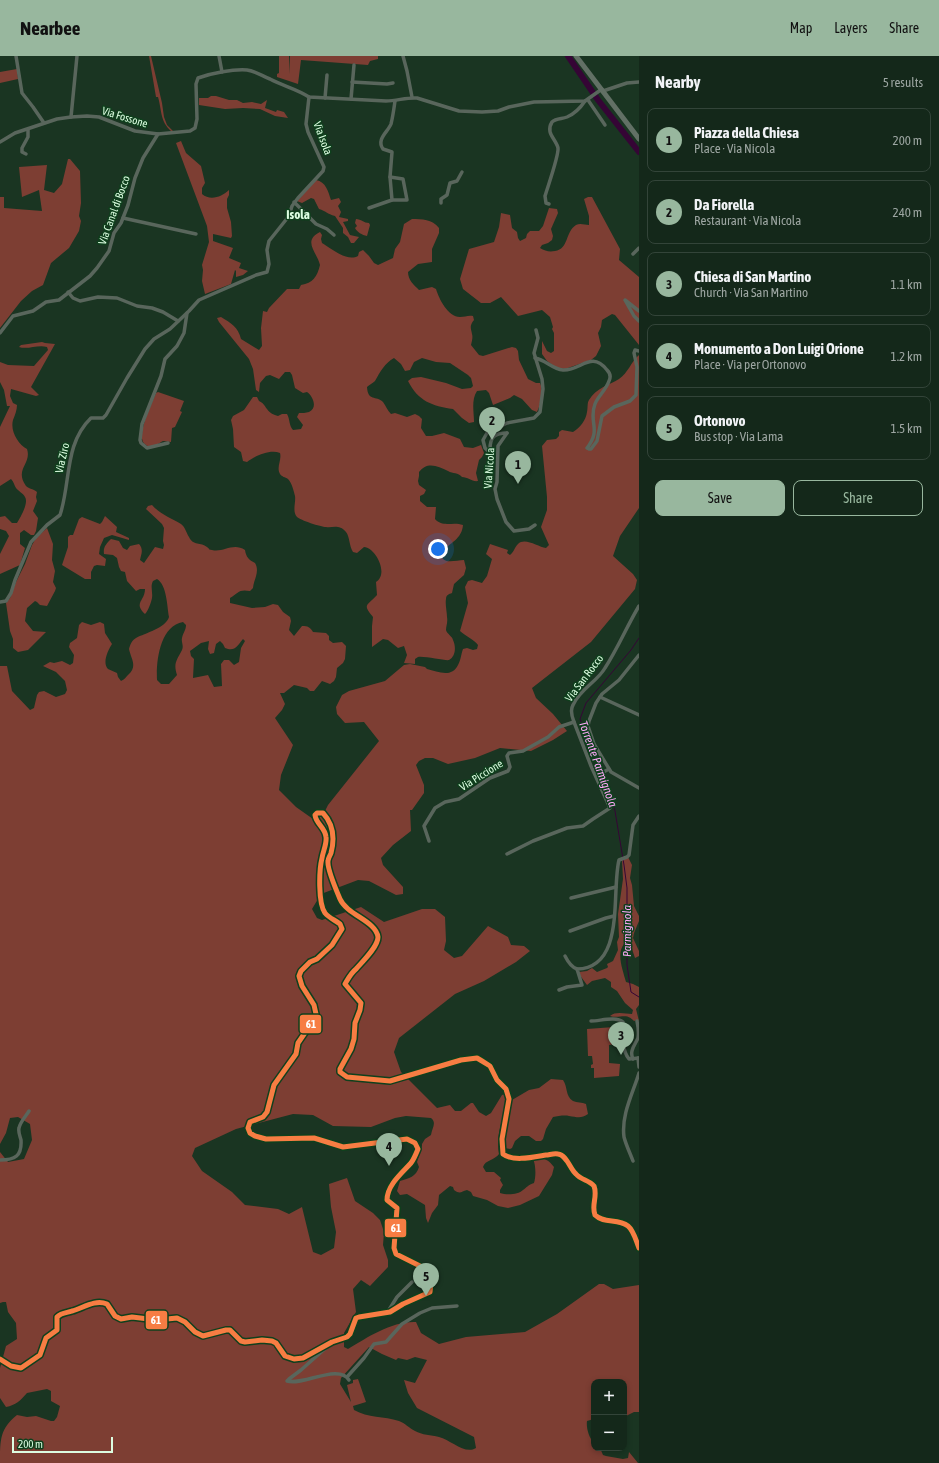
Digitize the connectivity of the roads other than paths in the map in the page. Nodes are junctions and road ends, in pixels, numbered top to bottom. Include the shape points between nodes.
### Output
1 (16, 56) edge
2 (77, 56) edge
3 (219, 56) edge
4 (403, 56) edge
5 (576, 56) edge
6 (354, 65) dead end
7 (222, 72) junction
8 (327, 75) dead end
9 (352, 82) junction
10 (639, 82) edge
11 (393, 83) dead end
12 (601, 90) junction
13 (309, 97) junction
14 (412, 97) junction
15 (325, 98) junction
16 (351, 99) junction
17 (396, 101) junction
18 (586, 101) junction
19 (575, 102) junction
20 (577, 110) junction
21 (71, 116) junction
22 (44, 123) junction
23 (605, 125) dead end
24 (28, 130) junction
25 (158, 134) junction
26 (639, 139) edge
27 (0, 142) edge
28 (26, 154) dead end
29 (462, 172) dead end
30 (390, 177) junction
31 (392, 200) junction
32 (294, 202) junction
33 (441, 203) dead end
34 (549, 204) dead end
35 (370, 208) dead end
36 (122, 218) junction
37 (196, 234) dead end
38 (334, 235) dead end
39 (639, 248) edge
40 (633, 254) dead end
41 (68, 292) junction
42 (639, 311) edge
43 (187, 313) junction
44 (178, 321) junction
45 (639, 321) edge
46 (536, 330) dead end
47 (0, 333) edge
48 (639, 351) edge
49 (535, 358) junction
50 (168, 443) dead end
51 (535, 525) dead end
52 (0, 602) edge
53 (639, 606) edge
54 (639, 655) edge
55 (600, 697) junction
56 (639, 715) edge
57 (574, 722) junction
58 (608, 770) junction
59 (597, 775) junction
60 (639, 788) edge
61 (639, 816) edge
62 (429, 841) dead end
63 (507, 854) dead end
64 (616, 887) junction
65 (571, 898) dead end
66 (614, 916) junction
67 (570, 931) dead end
68 (566, 956) dead end
69 (577, 969) junction
70 (559, 990) dead end
71 (591, 1021) dead end
72 (637, 1021) dead end
73 (639, 1058) edge
74 (633, 1059) junction
75 (639, 1067) edge
76 (639, 1073) edge
77 (29, 1111) dead end
78 (0, 1160) edge
79 (633, 1161) dead end
80 (639, 1248) edge
81 (412, 1282) dead end
82 (457, 1306) dead end
83 (387, 1313) junction
84 (332, 1342) junction
85 (0, 1359) edge

1 - 22 street via 22,93
2 - 21 street
3 - 7 street
4 - 14 street
5 - 12 street
6 - 9 street
7 - 13 street, Via Fossone via 252,71 299,90
7 - 25 street, Via Fossone via 198,78 196,81 197,119 193,130
8 - 15 street
9 - 11 street
9 - 16 street
10 - 12 street
12 - 18 street
12 - 26 street
13 - 15 street
13 - 32 street, Via Isola via 306,124 324,167
14 - 17 street
14 - 19 street via 459,111 482,112 498,111 509,106 534,102
15 - 16 street
16 - 17 street
17 - 30 street via 390,125 381,143 383,150 392,152
18 - 19 street
18 - 20 street
18 - 23 street
19 - 20 street
20 - 34 street via 552,122 550,131 558,152 545,196 546,203
21 - 22 street, Via Fossone
21 - 25 street, Via Fossone via 99,117 140,133
22 - 24 street, Via Fossone
24 - 27 street, Via Fossone via 15,133
24 - 28 street via 28,137 22,148 22,152
25 - 36 street, Via Canal di Bocco via 143,158
29 - 33 street via 457,181 450,184 447,195 440,200
30 - 31 street
30 - 31 street via 402,179 407,199
31 - 35 street
32 - 38 street via 316,224
32 - 43 street, Via Isola via 289,216 269,241 267,272 205,296
36 - 37 street
36 - 41 street, Via Canal di Bocco via 114,233 109,252 90,276
39 - 40 street
41 - 44 street via 80,301 98,297 116,298 137,306 152,308
41 - 47 street, Via Canal di Bocco via 59,300 46,302 33,311 13,316
42 - 45 street via 625,300
43 - 44 street, Via Isola
43 - 50 street via 184,333 177,346 165,359 140,436 141,443 147,448
44 - 52 street, Via Ziro via 145,348 106,415 103,418 91,418 77,437 60,515 31,542 10,596 6,601
46 - 49 street via 538,338
48 - 49 street via 635,350 634,353 637,367 634,399 614,407 602,416 597,441 591,449 587,448 595,436 594,407 608,384 609,373 595,361 561,370
49 - 51 street, Via Nicola via 543,389 540,412 534,418 507,423 488,432 482,442 489,450 492,437 507,434 498,446 495,489 497,499 506,522 514,531 529,529
53 - 57 street, Via San Rocco via 605,669 572,706
54 - 55 street via 619,680
55 - 56 street
55 - 58 street via 588,726
57 - 59 street, Via San Rocco
57 - 62 street, Via Piccione via 559,727 548,737 523,751 509,753 508,771 490,778 458,799 435,808 424,826
58 - 59 street
58 - 60 street
59 - 63 street, Via San Rocco via 610,808 583,826 567,828
61 - 64 street via 633,825 627,857 620,860 616,870
64 - 65 street
64 - 66 street
66 - 67 street
66 - 69 street via 611,939 605,954 589,968
68 - 69 street via 569,963
69 - 70 street via 582,985
71 - 74 street via 620,1019 623,1022 624,1050 629,1059
72 - 74 street via 638,1038 632,1048
73 - 74 street
73 - 75 street
76 - 79 street via 627,1106 625,1120 624,1135
77 - 78 street via 20,1125 20,1153 10,1159
80 - 83 street via 628,1226 600,1219 595,1215 594,1186 575,1174 566,1158 557,1153 511,1158 503,1154 502,1139 509,1098 506,1089 497,1080 490,1066 477,1058 390,1081 347,1077 340,1072 354,1039 355,1023 361,1003 345,984 377,943 378,938 373,926 346,908 341,901 327,862 334,840 332,828 323,813 317,813 316,821 324,829 326,836 320,869 320,900 327,915 340,924 342,929 332,945 300,971 302,986 314,1005 316,1014 298,1043 296,1054 274,1085 267,1112 263,1117 250,1122 248,1128 250,1133 266,1139 314,1138 343,1147 407,1139 415,1143 418,1149 416,1155 392,1186 387,1200 397,1208 394,1248 396,1254 430,1271 430,1292
81 - 83 street via 396,1297
82 - 84 street via 432,1308 402,1324 386,1342 374,1344 348,1378 333,1374 303,1381 287,1381
83 - 84 street via 356,1318 350,1334
84 - 85 street via 303,1358 294,1359 285,1356 272,1341 241,1341 230,1330 203,1336 177,1318 121,1319 115,1316 107,1304 98,1303 59,1314 57,1330 46,1338 40,1355 28,1364 14,1368

